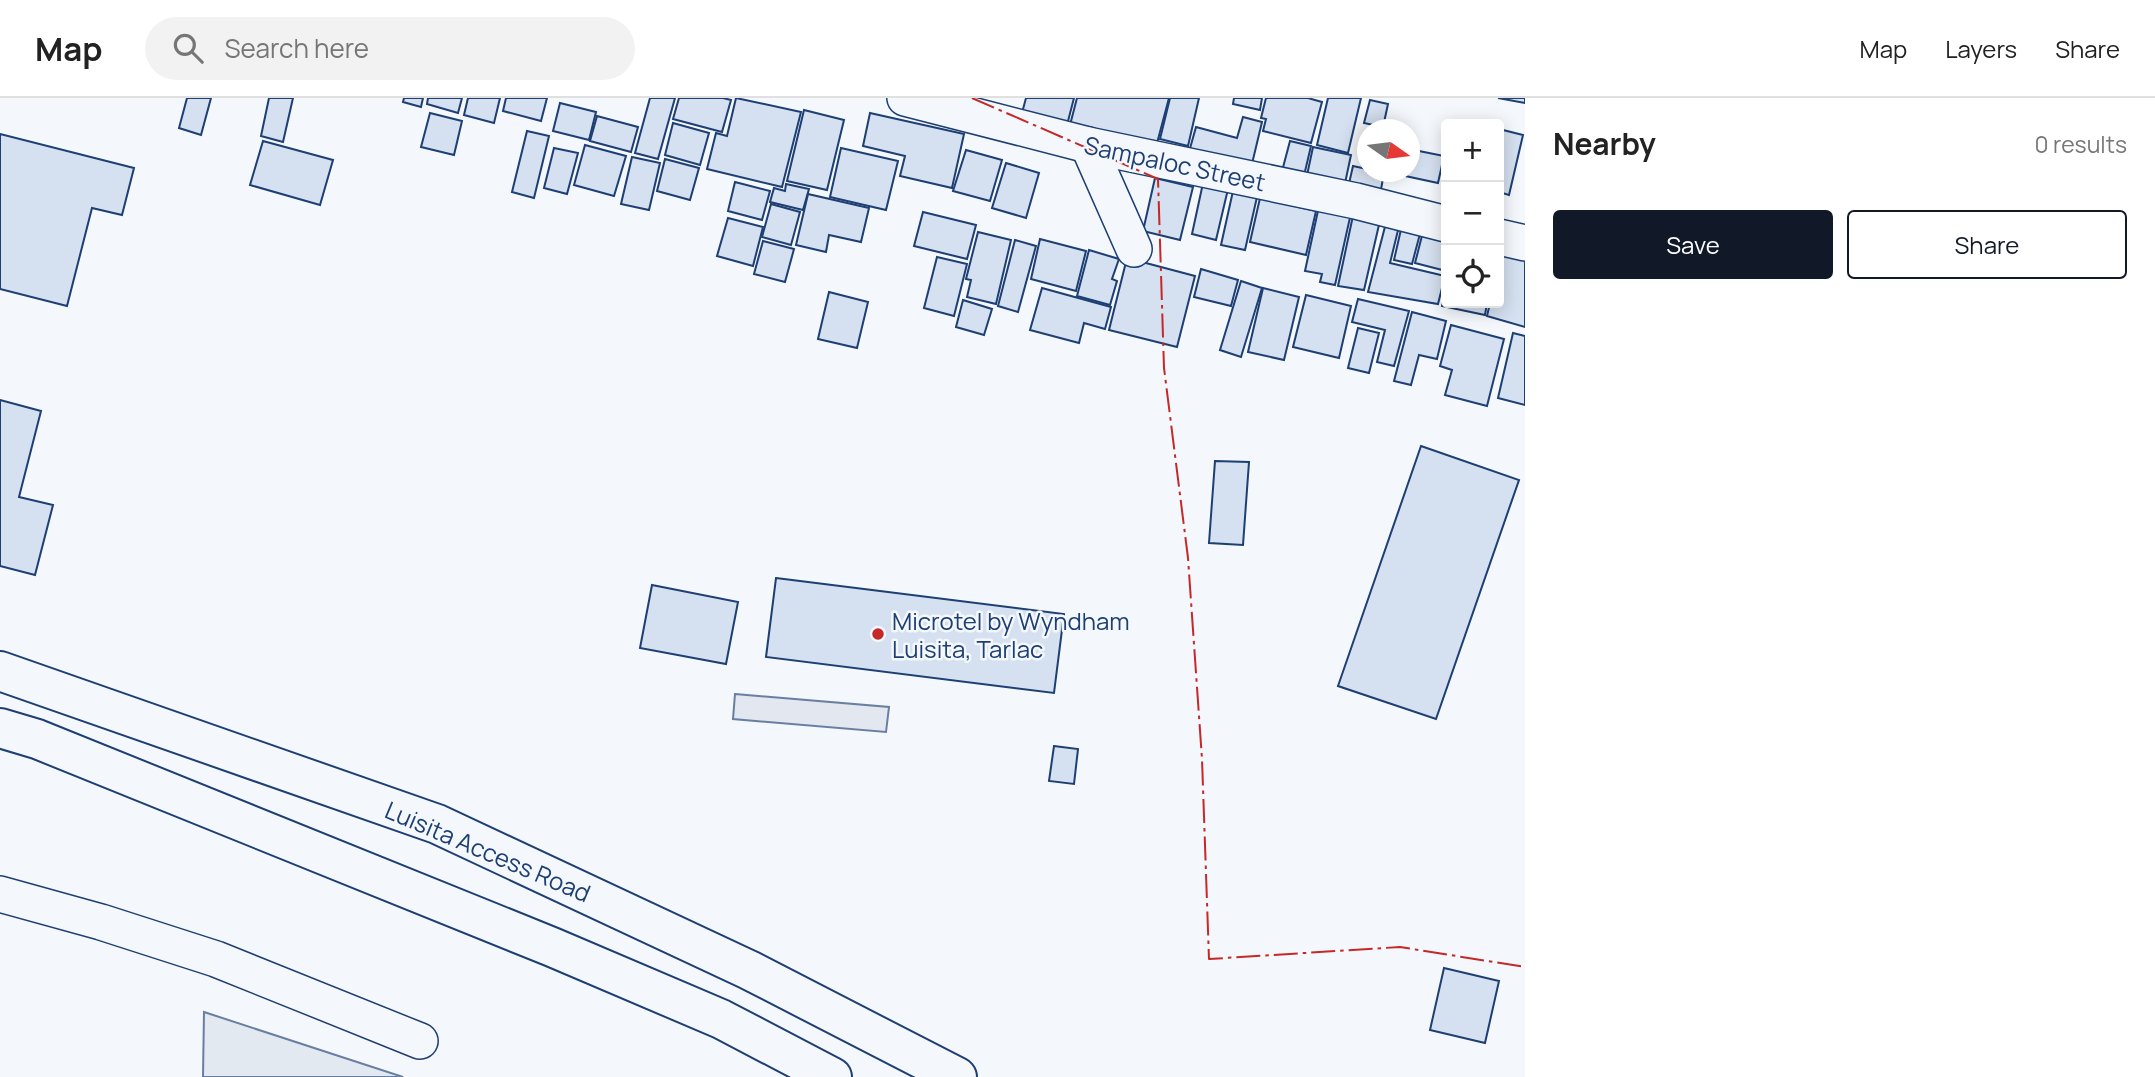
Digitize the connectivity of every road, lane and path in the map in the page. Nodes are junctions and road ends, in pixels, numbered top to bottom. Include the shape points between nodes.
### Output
1 (905, 98) edge
2 (1088, 145) junction
3 (1441, 223) edge
4 (1504, 238) edge
5 (1525, 243) edge
6 (1134, 249) dead end
7 (0, 671) edge
8 (0, 728) edge
9 (0, 894) edge
10 (420, 1041) dead end
11 (832, 1077) edge
12 (957, 1077) edge

1 - 2 street, Sampaloc Street
2 - 3 street, Sampaloc Street
2 - 6 street
4 - 5 street
7 - 12 main road, Luisita Access Road via 437,824 749,970
8 - 11 main road via 552,947 721,1019
9 - 10 street via 216,960

